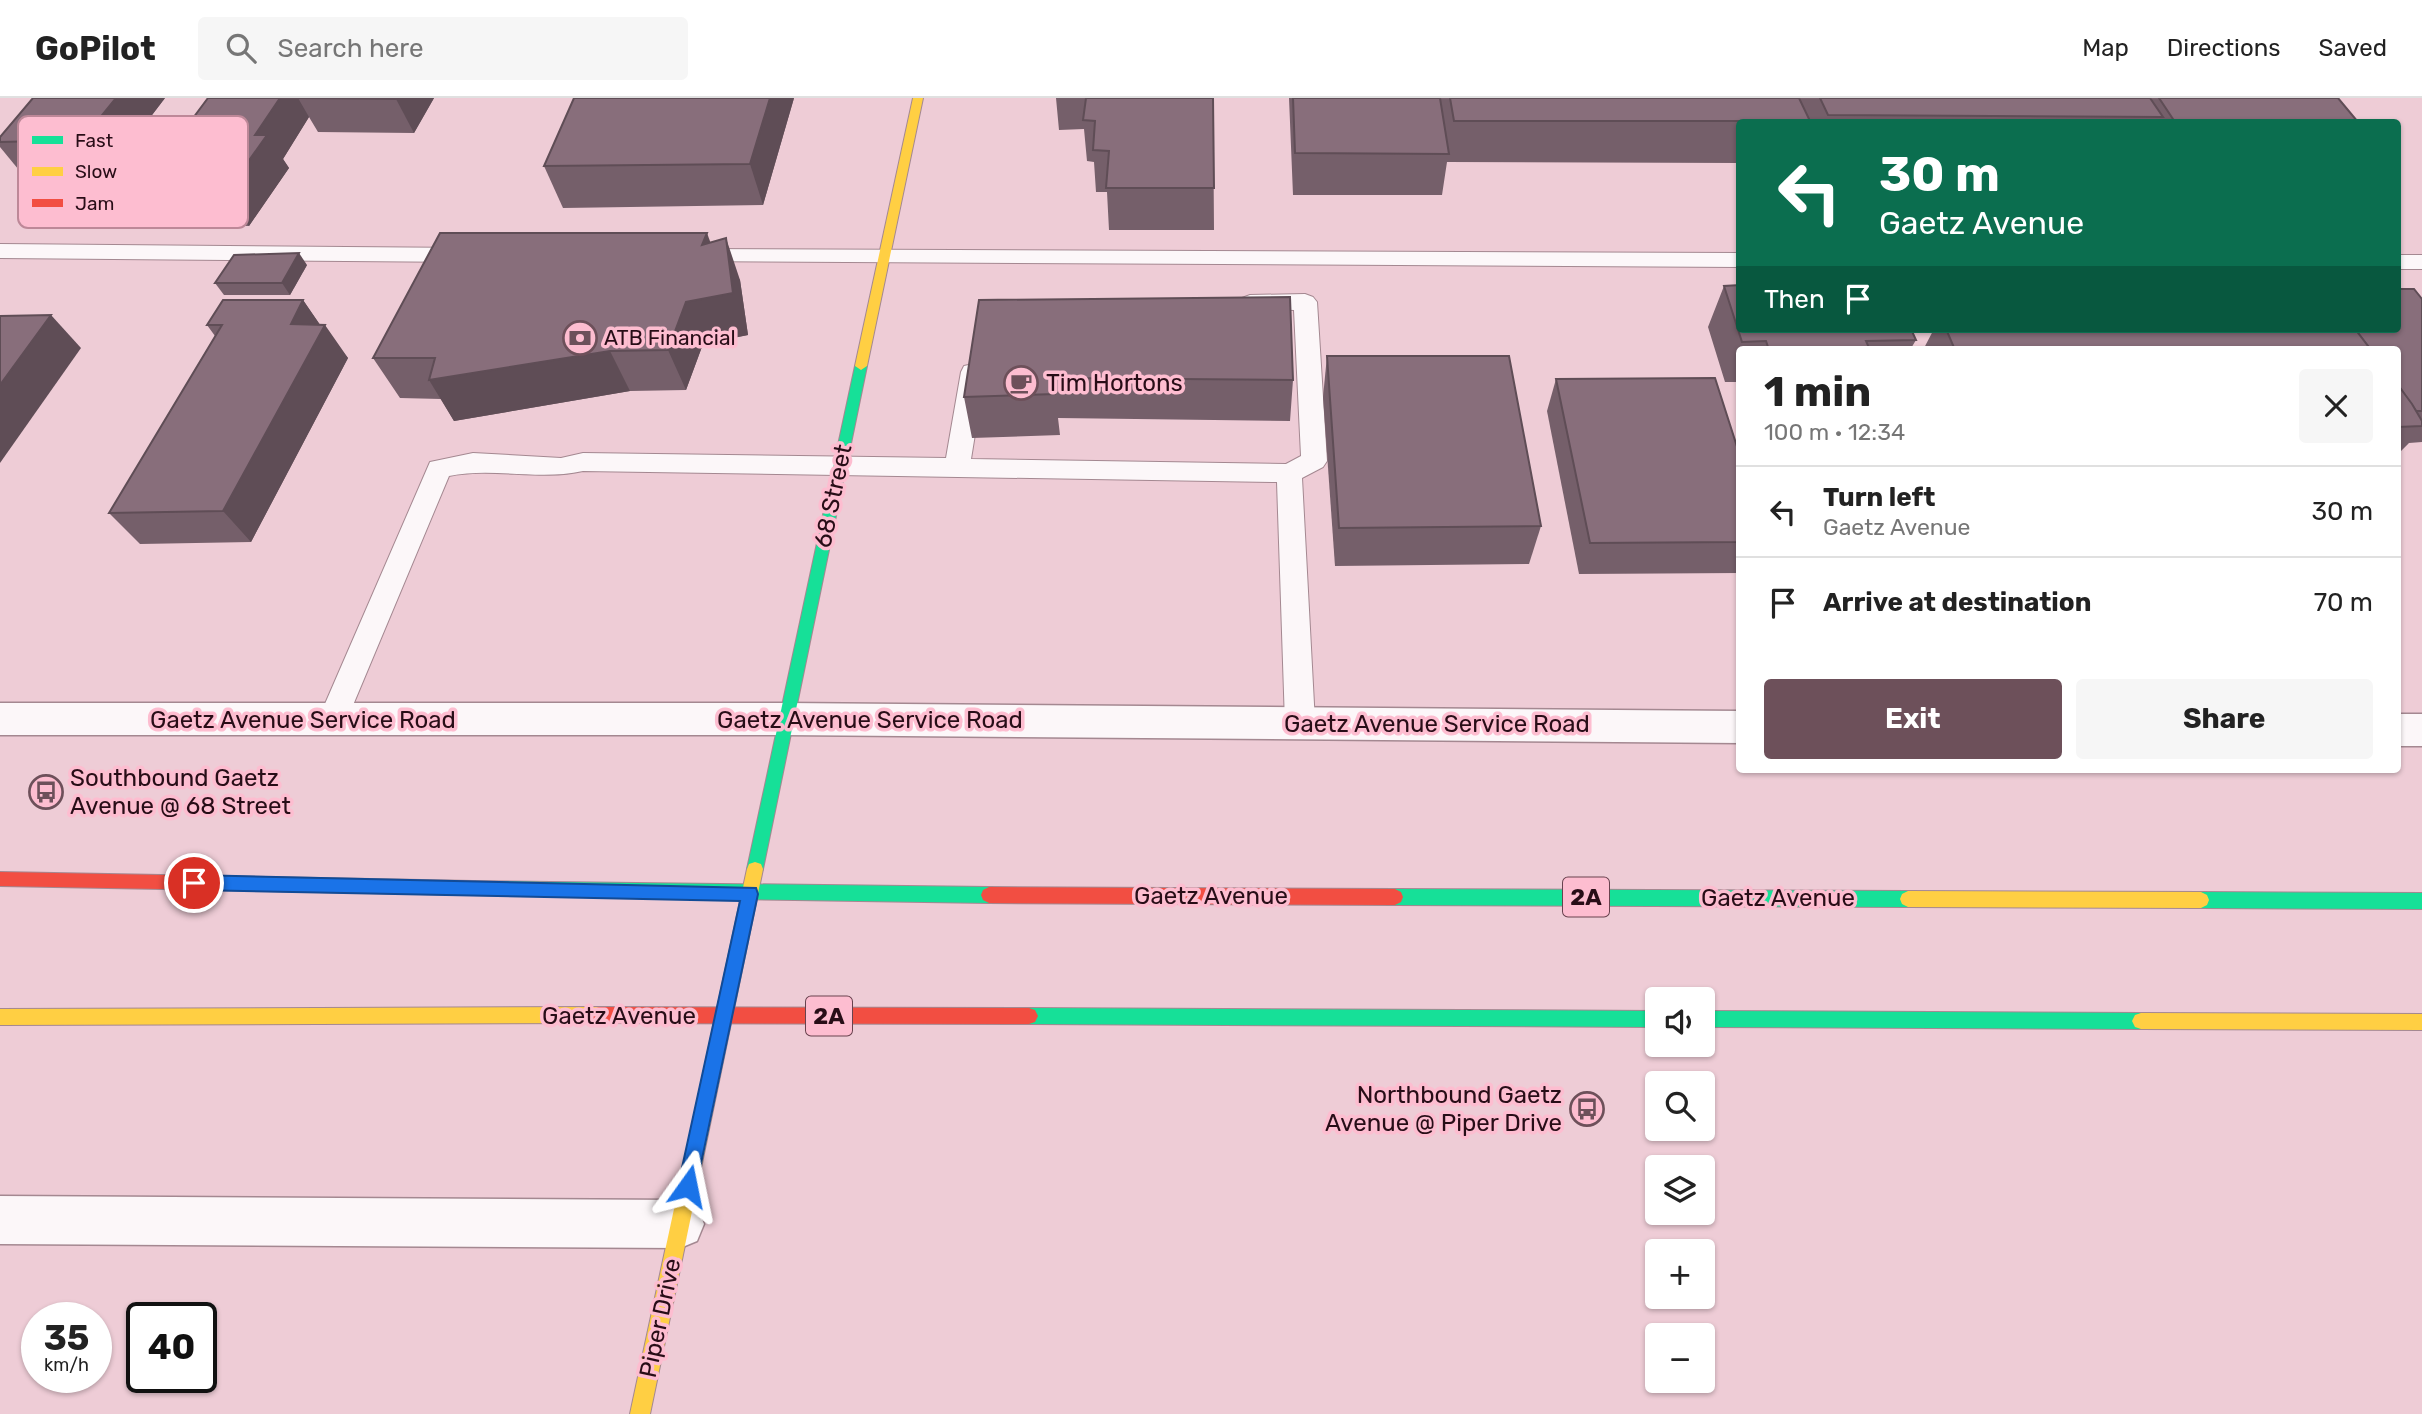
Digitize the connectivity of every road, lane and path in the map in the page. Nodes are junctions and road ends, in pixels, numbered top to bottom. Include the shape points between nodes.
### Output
1 (918, 98) edge
2 (0, 251) edge
3 (485, 255) edge
4 (666, 256) edge
5 (885, 258) junction
6 (1736, 260) edge
7 (2401, 262) edge
8 (2422, 262) edge
9 (1221, 303) edge
10 (976, 347) edge
11 (838, 467) junction
12 (957, 469) junction
13 (1289, 473) junction
14 (0, 719) edge
15 (786, 719) junction
16 (333, 720) junction
17 (1300, 723) junction
18 (1736, 727) edge
19 (2401, 730) edge
20 (2422, 730) edge
21 (0, 879) edge
22 (750, 894) junction
23 (2422, 901) edge
24 (724, 1015) junction
25 (0, 1017) edge
26 (1645, 1019) edge
27 (1715, 1019) edge
28 (2422, 1022) edge
29 (0, 1220) edge
30 (680, 1224) junction
31 (640, 1414) edge

1 - 5 main road, 68 Street
2 - 3 lane
4 - 5 lane
5 - 6 lane
5 - 11 main road, 68 Street
7 - 8 lane
9 - 13 lane via 1305,302 1314,461
10 - 12 lane
11 - 12 lane
11 - 15 main road, 68 Street
11 - 16 lane via 583,462 561,467 473,462 439,469
12 - 13 lane
13 - 17 lane
14 - 16 street, Gaetz Avenue Service Road
15 - 16 street, Gaetz Avenue Service Road
15 - 17 street, Gaetz Avenue Service Road
15 - 22 main road, 68 Street
17 - 18 street, Gaetz Avenue Service Road
19 - 20 street
21 - 22 main road, Gaetz Avenue / 2A
22 - 23 main road, Gaetz Avenue / 2A
22 - 24 main road, Piper Drive
24 - 25 main road, Gaetz Avenue / 2A
24 - 26 main road, Gaetz Avenue / 2A
24 - 30 main road, Piper Drive
27 - 28 main road
29 - 30 street
30 - 31 main road, Piper Drive

